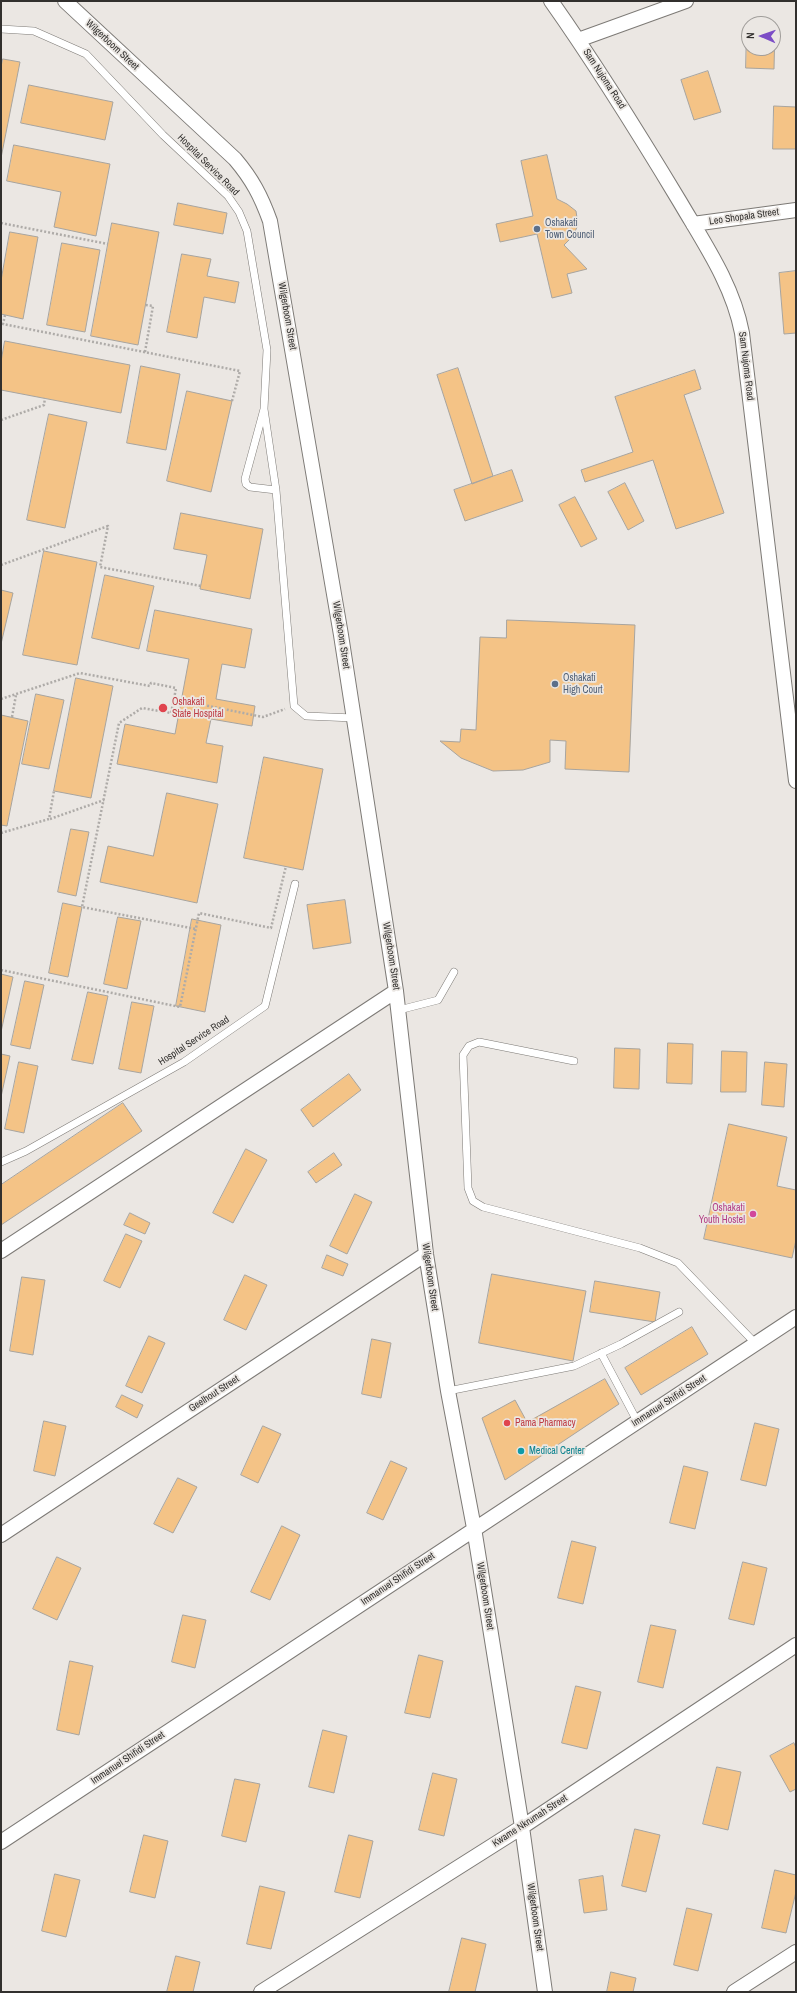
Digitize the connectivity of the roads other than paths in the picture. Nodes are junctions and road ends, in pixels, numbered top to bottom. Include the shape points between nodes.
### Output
1 (66, 1) edge
2 (550, 1) edge
3 (686, 1) edge
4 (1, 29) edge
5 (578, 40) junction
6 (796, 210) edge
7 (693, 224) junction
8 (264, 408) junction
9 (276, 490) junction
10 (354, 718) junction
11 (796, 781) edge
12 (295, 884) dead end
13 (454, 972) dead end
14 (396, 991) junction
15 (399, 1010) junction
16 (574, 1061) dead end
17 (1, 1162) edge
18 (1, 1251) edge
19 (426, 1254) junction
20 (679, 1312) dead end
21 (796, 1317) edge
22 (756, 1344) junction
23 (601, 1353) junction
24 (448, 1391) junction
25 (637, 1421) junction
26 (474, 1528) junction
27 (1, 1535) edge
28 (796, 1645) edge
29 (522, 1826) junction
30 (1, 1842) edge
31 (796, 1952) edge
32 (261, 1992) edge
33 (545, 1992) edge
34 (734, 1992) edge

1 - 10 street, Wilgerboom Street via 234,159 252,179 264,202 270,221
2 - 5 street, Sam Nujoma Road
3 - 5 street
4 - 8 lane, Hospital Service Road via 34,31 86,54 163,135 228,196 239,212 247,231 258,290 267,350
5 - 7 street, Sam Nujoma Road via 646,145
6 - 7 street, Leo Shopala Street
7 - 11 street, Sam Nujoma Road via 734,300 742,333
8 - 9 lane, Hospital Service Road
8 - 9 lane, Hospital Service Road via 245,479 250,487
9 - 10 lane via 294,706 306,716
10 - 14 street, Wilgerboom Street
12 - 17 lane, Hospital Service Road via 265,1006 184,1062 26,1151
13 - 15 lane via 438,1000
14 - 15 street, Wilgerboom Street
14 - 18 street
15 - 19 street, Wilgerboom Street
16 - 22 lane via 479,1042 469,1046 463,1055 468,1188 473,1201 483,1208 640,1248 678,1263
19 - 24 street, Wilgerboom Street
19 - 27 street, Geelhout Street
20 - 23 lane
21 - 22 street, Immanuel Shifidi Street
22 - 25 street, Immanuel Shifidi Street
23 - 24 lane via 574,1366
23 - 25 lane
24 - 26 street, Wilgerboom Street
25 - 26 street, Immanuel Shifidi Street
26 - 29 street, Wilgerboom Street
26 - 30 street, Immanuel Shifidi Street
28 - 29 street, Kwame Nkrumah Street
29 - 32 street, Kwame Nkrumah Street
29 - 33 street, Wilgerboom Street
31 - 34 street

